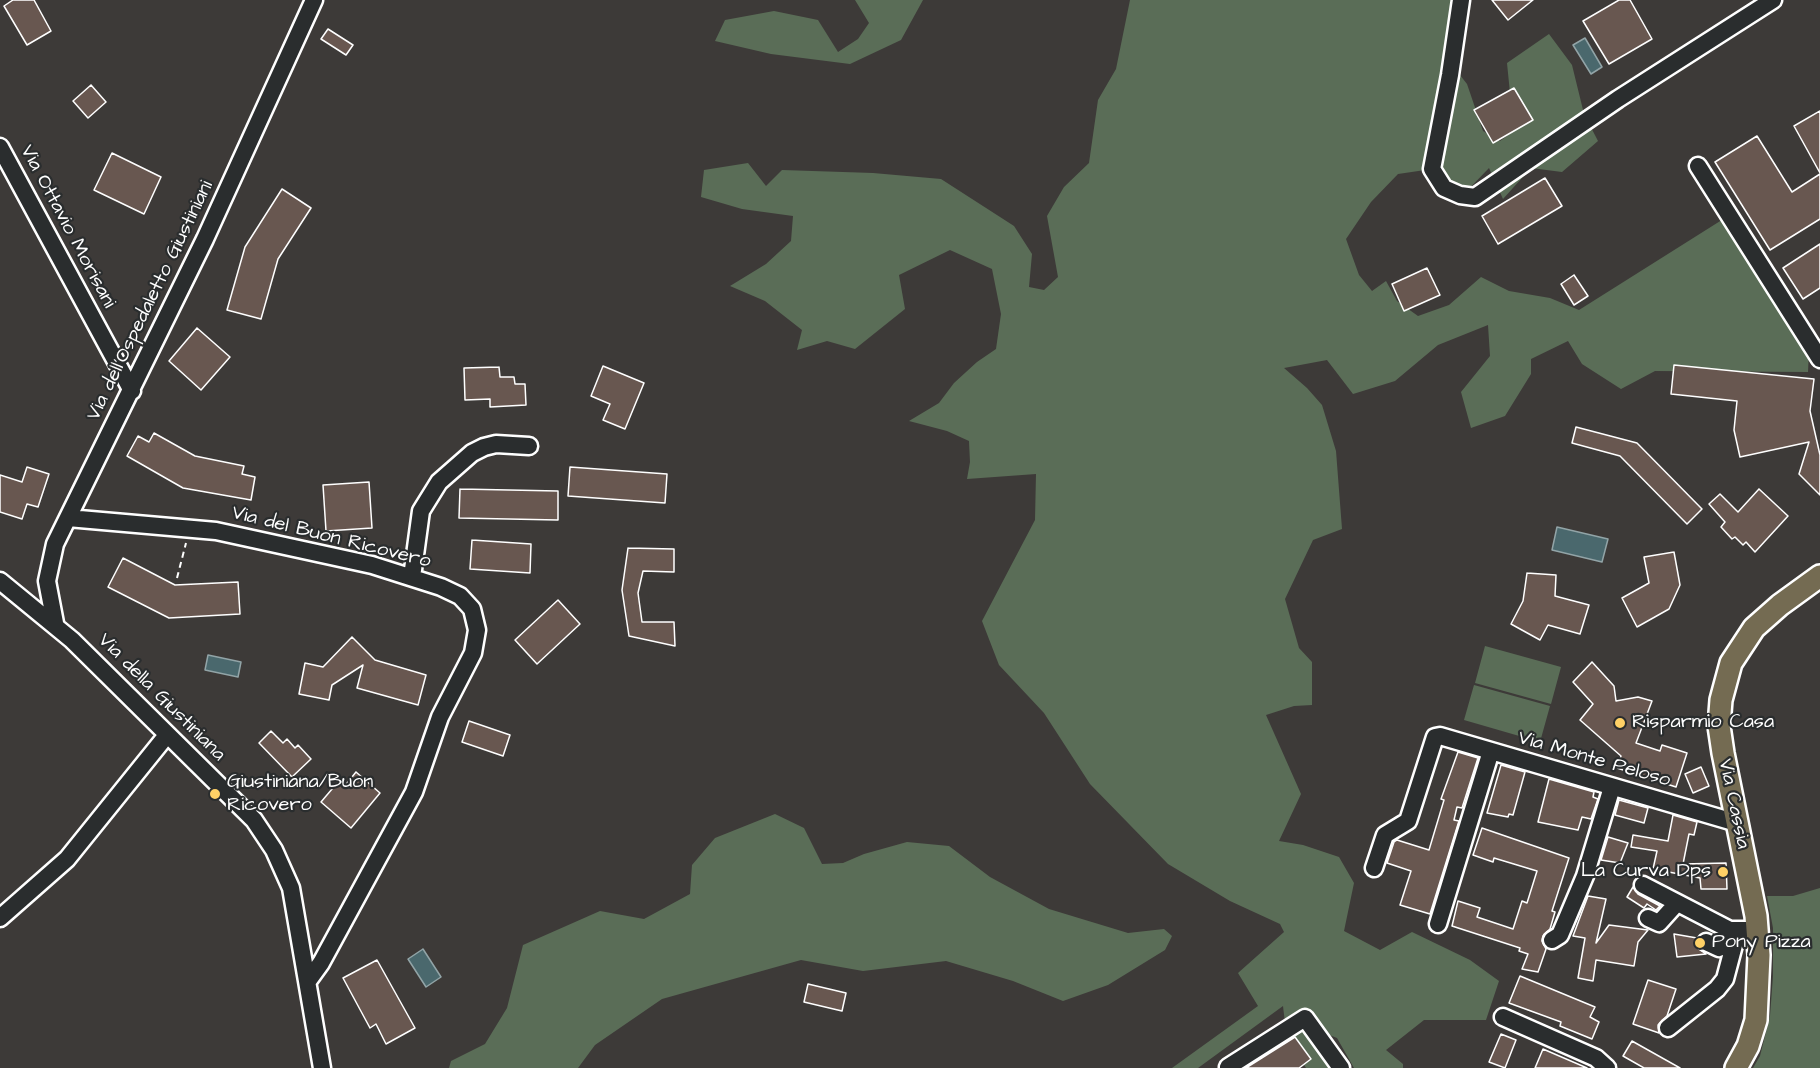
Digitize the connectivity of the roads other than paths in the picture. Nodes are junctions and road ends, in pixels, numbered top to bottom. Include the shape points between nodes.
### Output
1 (314, 0) edge
2 (1461, 0) edge
3 (1773, 0) edge
4 (0, 147) edge
5 (1698, 166) dead end
6 (1820, 359) edge
7 (132, 392) junction
8 (530, 446) dead end
9 (68, 518) junction
10 (1820, 576) edge
11 (412, 577) junction
12 (0, 581) edge
13 (55, 623) junction
14 (166, 735) junction
15 (1491, 751) junction
16 (1611, 787) junction
17 (1737, 823) junction
18 (1374, 868) dead end
19 (1643, 885) dead end
20 (1677, 903) junction
21 (0, 918) edge
22 (1648, 918) dead end
23 (1438, 924) dead end
24 (337, 931) junction
25 (1743, 935) junction
26 (1552, 940) dead end
27 (1706, 942) dead end
28 (303, 949) junction
29 (308, 981) junction
30 (1503, 1017) dead end
31 (1668, 1028) dead end
32 (1228, 1067) edge
33 (322, 1068) edge
34 (1341, 1068) edge
35 (1607, 1068) edge
36 (1737, 1068) edge

1 - 7 street, Via dell'Ospedaletto Giustiniani
2 - 3 street via 1432,170 1444,188 1476,197 1618,99
4 - 7 street, Via Ottavio Morisani
5 - 6 street
7 - 9 street, Via dell'Ospedaletto Giustiniani
8 - 11 street via 484,447 439,482 422,511
9 - 11 street, Via del Buon Ricovero via 216,531
9 - 13 street, Via dell'Ospedaletto Giustiniani via 48,570 49,601
10 - 17 main road, Via Cassia via 1754,628 1727,673 1719,731
11 - 24 street, Via del Buon Ricovero via 465,600 474,615 476,642 440,717 406,809
12 - 13 street, Via della Giustiniana
13 - 14 street, Via della Giustiniana
14 - 21 street via 74,852
14 - 28 street, Via della Giustiniana via 254,820 274,850 291,888
15 - 16 street, Via Monte Peloso
15 - 18 street, Via Monte Peloso via 1435,737 1408,821 1385,835
15 - 23 street
16 - 17 street, Via Monte Peloso
16 - 26 street via 1585,876 1560,935
17 - 25 main road, Via Cassia
19 - 20 street
20 - 22 street via 1659,923
20 - 25 street
24 - 28 street, Via del Buon Ricovero via 318,945
24 - 29 street, Via del Buon Ricovero
25 - 27 street via 1719,948
25 - 31 street via 1717,989
25 - 36 main road, Via Cassia via 1759,976 1757,1013
28 - 29 street, Via della Giustiniana
29 - 33 street, Via della Giustiniana
30 - 35 street via 1596,1058
32 - 34 street via 1305,1018

